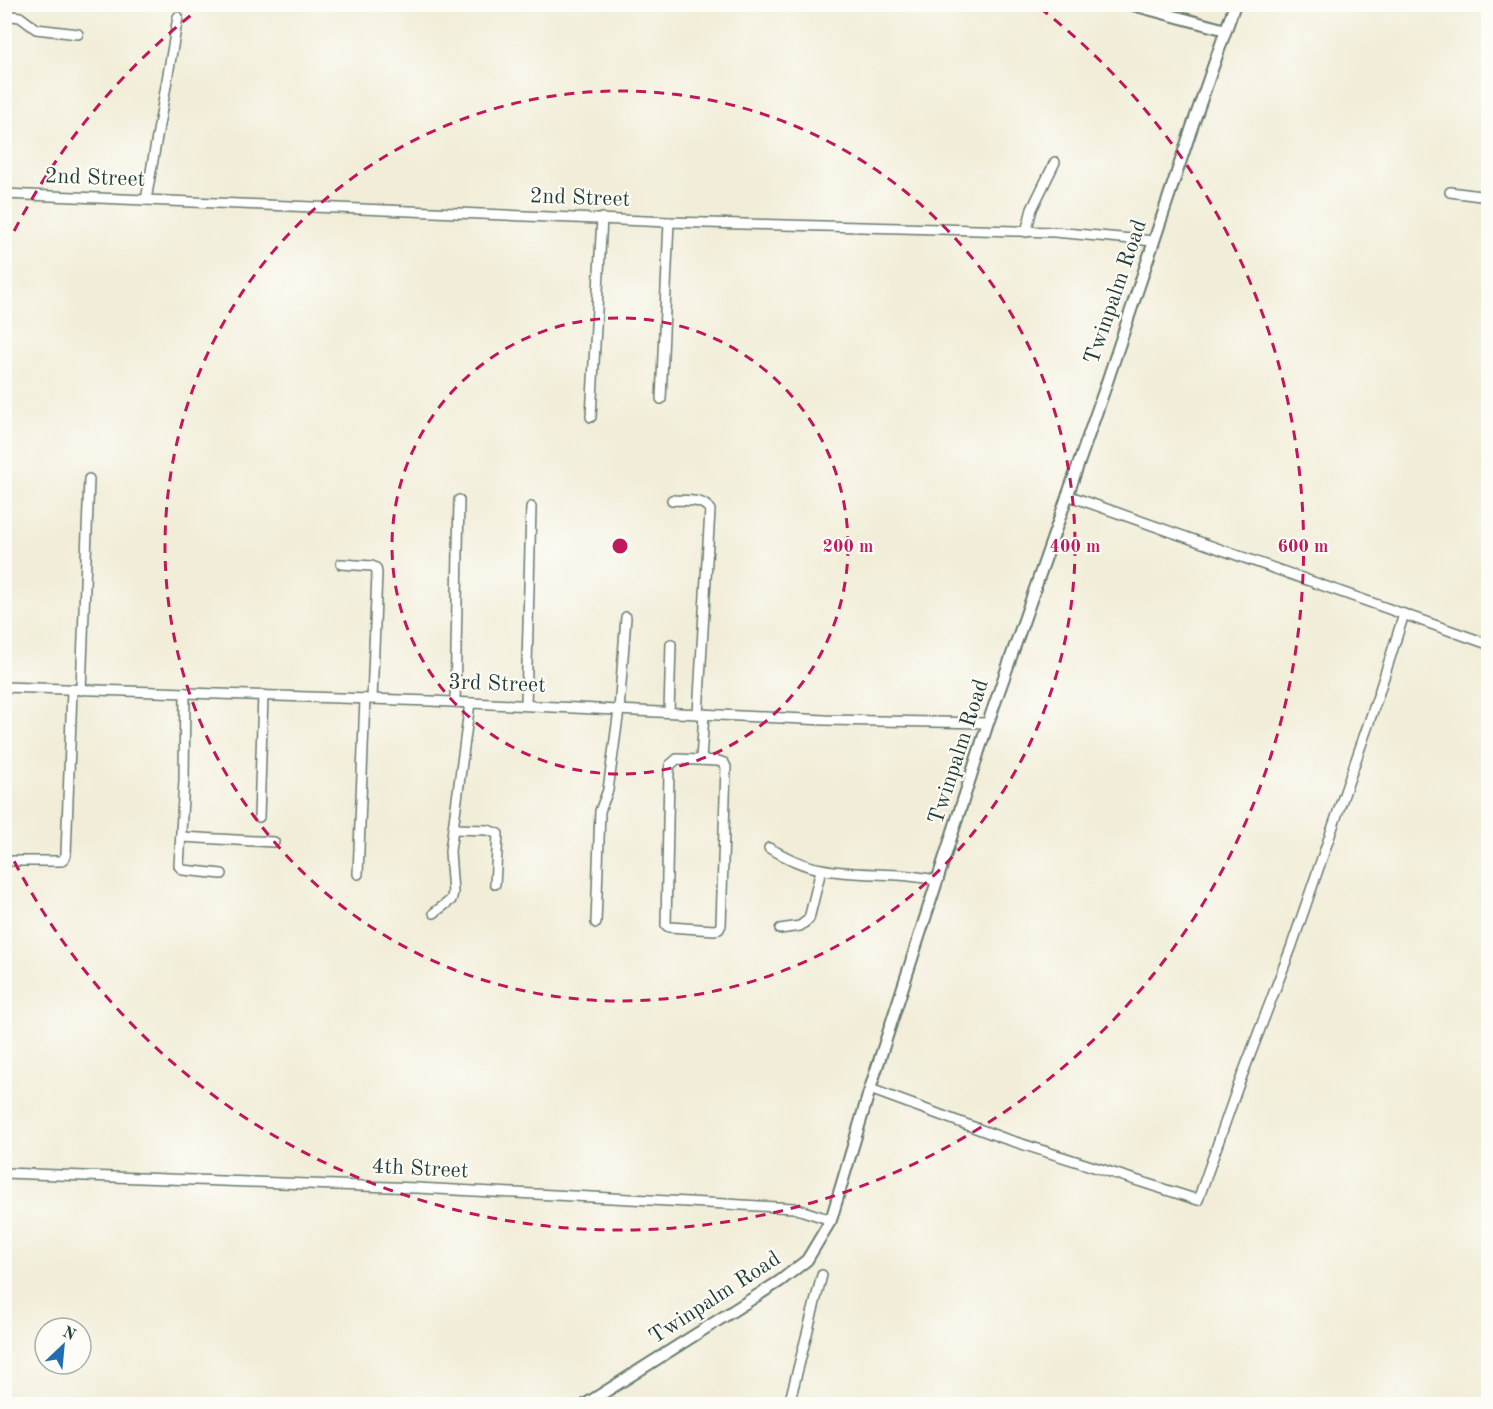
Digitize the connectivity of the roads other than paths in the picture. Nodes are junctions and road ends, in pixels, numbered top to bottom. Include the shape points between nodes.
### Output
1 (1129, 4) edge
2 (1235, 4) edge
3 (4, 15) edge
4 (178, 17) dead end
5 (1226, 30) junction
6 (78, 34) dead end
7 (1054, 162) dead end
8 (1450, 192) dead end
9 (4, 194) edge
10 (1488, 197) edge
11 (146, 200) junction
12 (602, 218) junction
13 (669, 222) junction
14 (1026, 232) junction
15 (1154, 240) junction
16 (661, 399) dead end
17 (591, 417) dead end
18 (89, 479) dead end
19 (1067, 495) junction
20 (459, 500) dead end
21 (672, 500) dead end
22 (531, 507) dead end
23 (341, 564) dead end
24 (1404, 614) junction
25 (626, 616) dead end
26 (671, 644) dead end
27 (1488, 644) edge
28 (4, 687) edge
29 (76, 690) junction
30 (185, 693) junction
31 (263, 695) junction
32 (369, 699) junction
33 (455, 702) junction
34 (470, 703) junction
35 (526, 705) junction
36 (619, 710) junction
37 (669, 712) junction
38 (701, 714) junction
39 (988, 723) junction
40 (700, 760) junction
41 (259, 817) dead end
42 (453, 829) junction
43 (181, 837) junction
44 (274, 842) dead end
45 (769, 848) dead end
46 (13, 861) dead end
47 (822, 870) junction
48 (222, 874) dead end
49 (358, 874) dead end
50 (938, 881) junction
51 (495, 885) dead end
52 (434, 912) dead end
53 (596, 923) dead end
54 (780, 928) dead end
55 (870, 1089) junction
56 (4, 1173) edge
57 (831, 1220) junction
58 (822, 1275) dead end
59 (586, 1404) edge
60 (789, 1404) edge

1 - 5 main road
2 - 5 main road, Twinpalm Road
3 - 6 street via 20,17 36,29
4 - 11 street
5 - 15 main road, Twinpalm Road
7 - 14 street
8 - 10 street
9 - 11 street, 2nd Street
11 - 12 street, 2nd Street
12 - 13 street, 2nd Street
12 - 17 street
13 - 14 street, 2nd Street
13 - 16 street
14 - 15 street, 2nd Street
15 - 19 main road, Twinpalm Road
18 - 29 street
19 - 24 street
19 - 39 main road, Twinpalm Road
20 - 33 street
21 - 38 street via 698,502 710,510
22 - 35 street
23 - 32 street via 376,568
24 - 27 street
24 - 55 street via 1291,948 1198,1200 1003,1138
25 - 36 street
26 - 37 street
28 - 29 street, 3rd Street
29 - 30 street, 3rd Street
29 - 46 street via 66,855 62,861
30 - 31 street, 3rd Street
30 - 43 street
31 - 32 street, 3rd Street
31 - 41 street
32 - 33 street, 3rd Street
32 - 49 street
33 - 34 street, 3rd Street
34 - 35 street, 3rd Street
34 - 42 street
35 - 36 street, 3rd Street
36 - 37 street, 3rd Street
36 - 53 street via 608,790 600,811
37 - 38 street, 3rd Street
38 - 39 street, 3rd Street
38 - 40 street
39 - 50 main road, Twinpalm Road
40 - 40 street via 677,759 670,765 665,920 669,927 714,930 721,925 726,767 718,761
42 - 51 street via 498,834
42 - 52 street via 453,893 451,900
43 - 44 street
43 - 48 street via 180,869
45 - 47 street via 802,865
47 - 50 street via 920,876
47 - 54 street via 809,919 800,926
50 - 55 main road, Twinpalm Road
55 - 57 main road, Twinpalm Road
56 - 57 street, 4th Street via 417,1188 794,1208
57 - 59 main road, Twinpalm Road via 807,1260 780,1281
58 - 60 street

